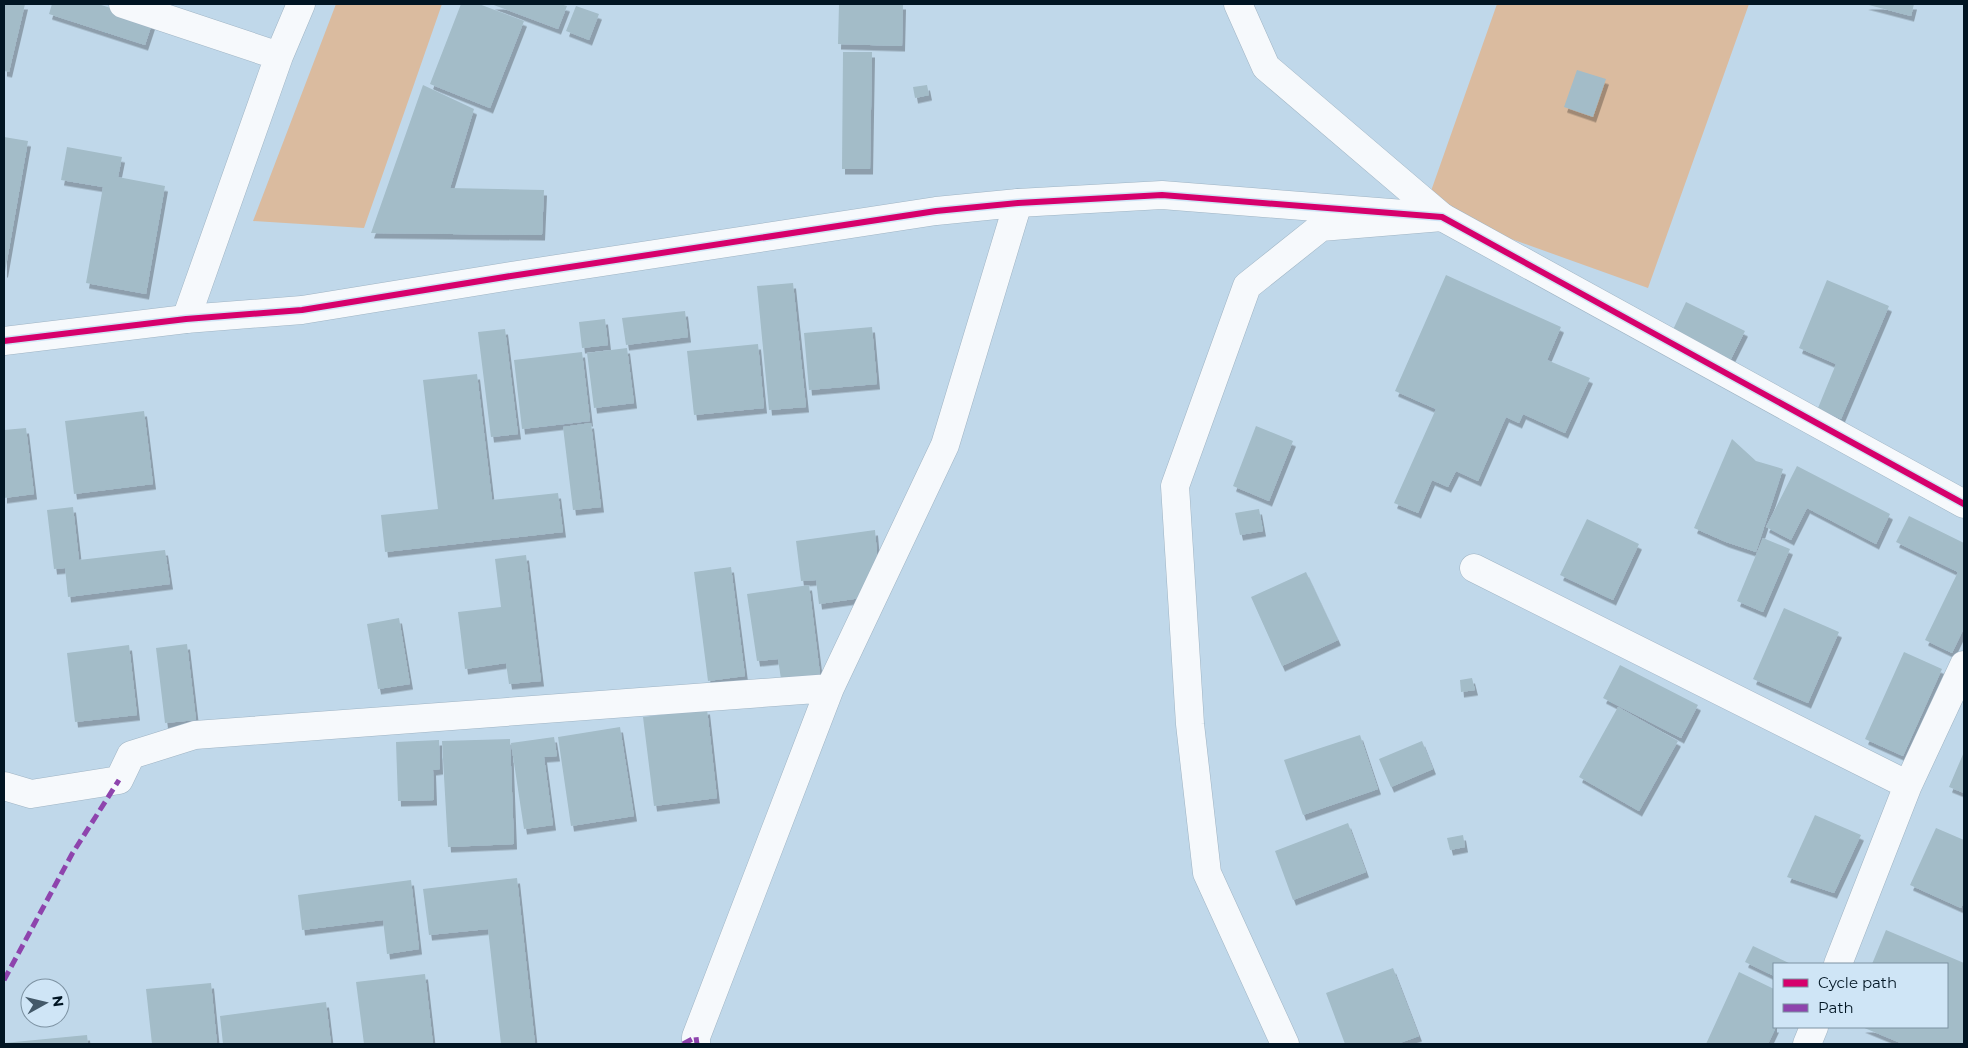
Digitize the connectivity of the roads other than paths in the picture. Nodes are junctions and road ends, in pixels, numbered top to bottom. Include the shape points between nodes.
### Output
1 (123, 4) edge
2 (301, 4) edge
3 (1238, 4) edge
4 (279, 56) junction
5 (1018, 202) junction
6 (1442, 216) junction
7 (186, 319) junction
8 (4, 342) edge
9 (1964, 504) edge
10 (1474, 568) dead end
11 (1964, 665) edge
12 (830, 688) junction
13 (1908, 785) junction
14 (4, 786) edge
15 (1838, 963) edge
16 (1814, 1028) edge
17 (696, 1044) edge
18 (1285, 1044) edge
19 (1807, 1044) edge

1 - 4 street
2 - 4 street
3 - 6 street via 1266,67
4 - 7 street
5 - 6 street via 1162,195
5 - 7 street via 936,211 302,310
5 - 12 street via 945,445
6 - 9 street
6 - 18 street via 1322,227 1247,286 1175,486 1190,724 1207,873
7 - 8 street
10 - 13 street
11 - 13 street
12 - 14 street via 194,735 131,755 119,780 32,794
12 - 17 street
13 - 15 street
16 - 19 street

